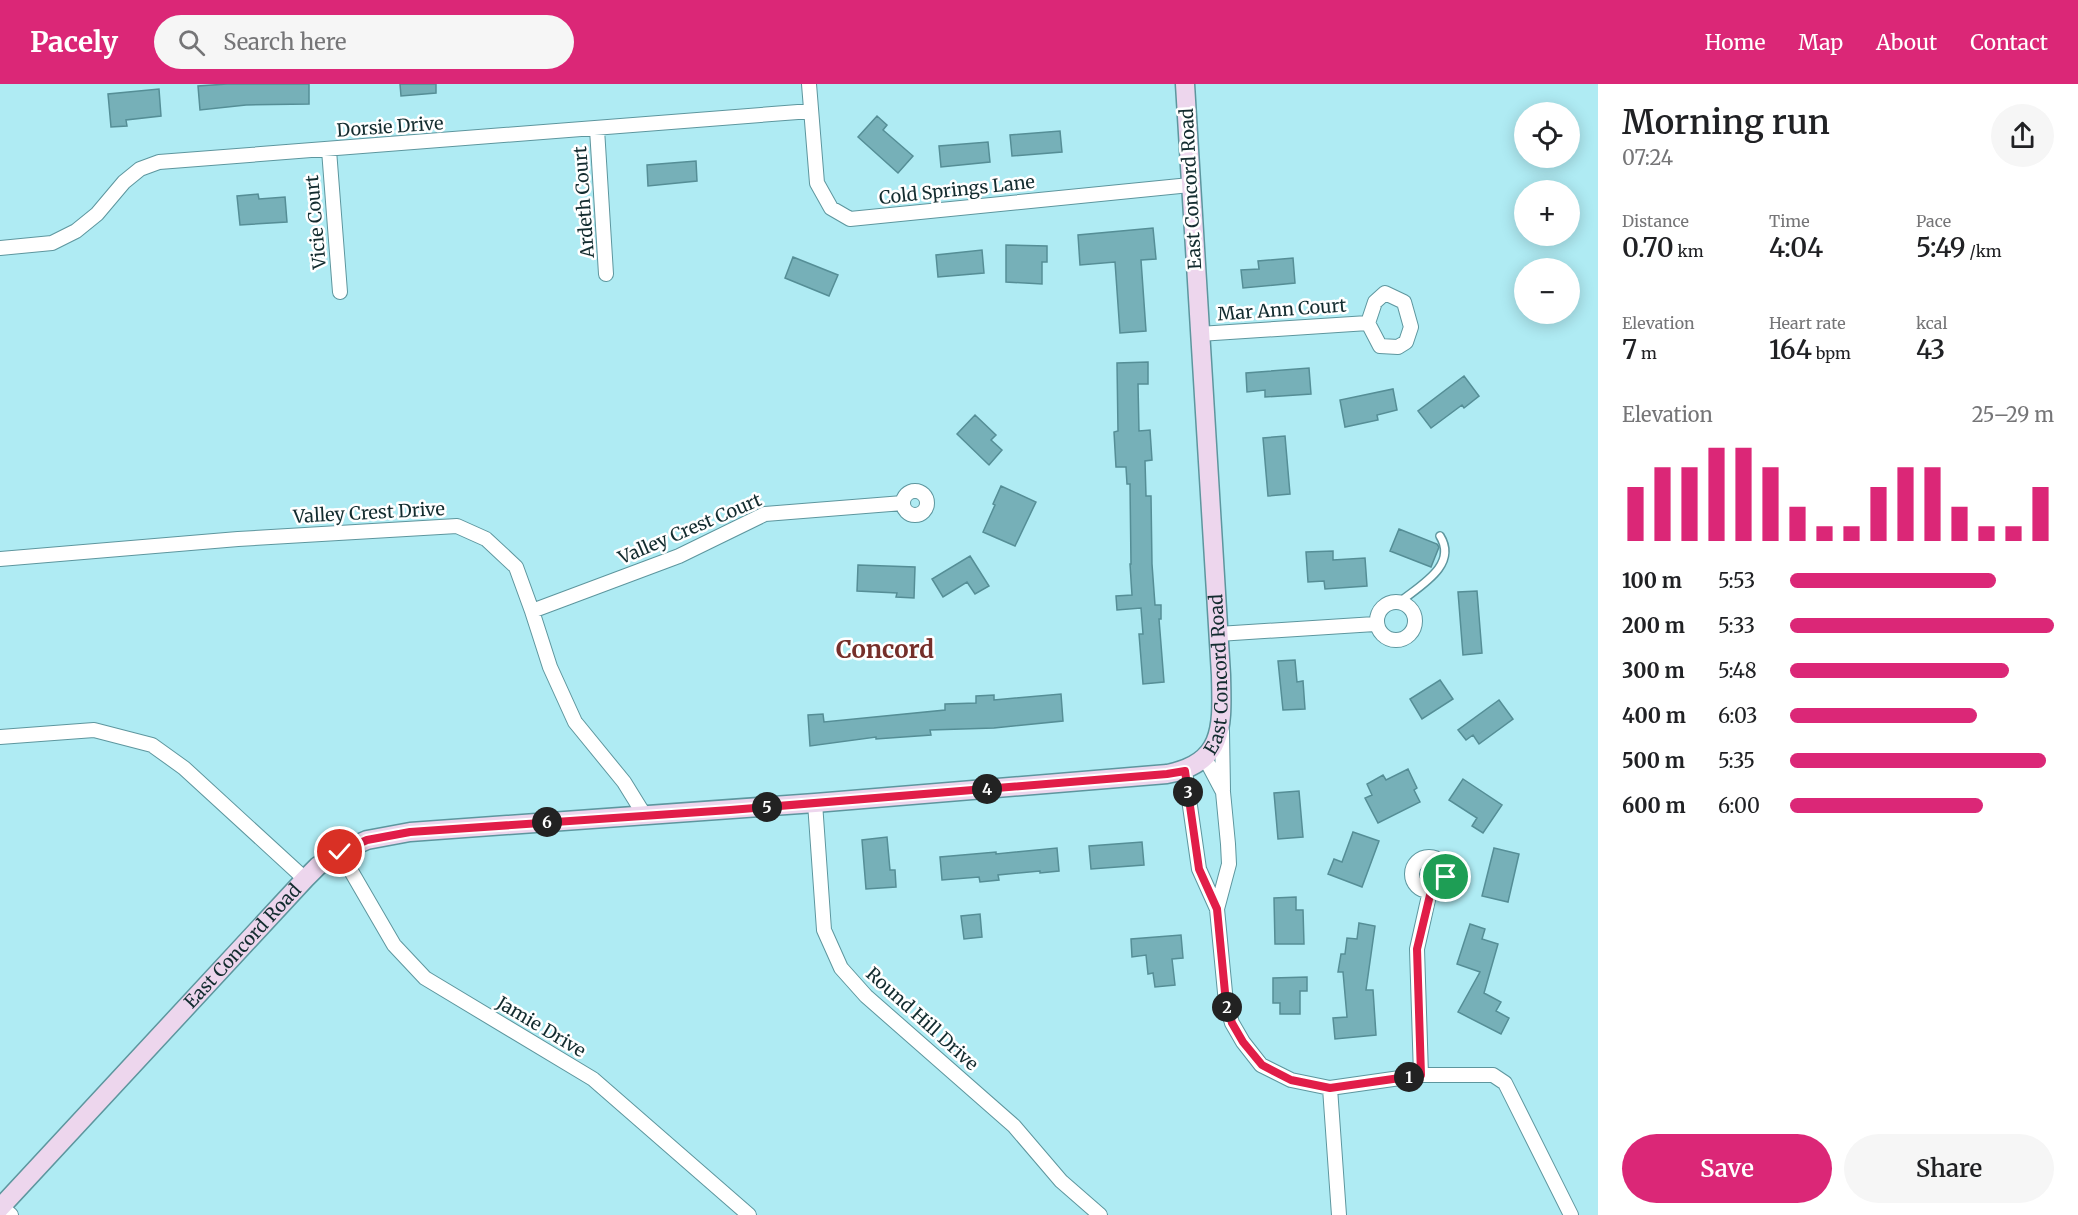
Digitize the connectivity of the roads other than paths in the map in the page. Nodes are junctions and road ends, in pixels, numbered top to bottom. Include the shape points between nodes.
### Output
1 (809, 84) edge
2 (1185, 84) edge
3 (811, 111) junction
4 (597, 129) junction
5 (329, 150) junction
6 (1190, 185) junction
7 (0, 248) edge
8 (606, 274) dead end
9 (340, 292) dead end
10 (1368, 323) dead end
11 (1199, 334) junction
12 (903, 503) dead end
13 (1440, 536) dead end
14 (0, 559) edge
15 (1401, 602) junction
16 (532, 610) junction
17 (1375, 624) junction
18 (1218, 634) junction
19 (1221, 708) junction
20 (0, 736) edge
21 (1205, 758) junction
22 (1185, 771) junction
23 (1223, 792) junction
24 (815, 803) junction
25 (645, 816) junction
26 (340, 852) junction
27 (304, 879) junction
28 (1431, 891) dead end
29 (1217, 909) junction
30 (1421, 1075) junction
31 (1330, 1088) junction
32 (4, 1210) edge
33 (749, 1215) edge
34 (1100, 1215) edge
35 (1339, 1215) edge
36 (1571, 1215) edge

1 - 3 street, Cold Springs Lane
2 - 6 street, East Concord Road
3 - 4 street, Dorsie Drive
3 - 6 street, Cold Springs Lane via 816,183 831,208 850,219
4 - 5 street, Dorsie Drive
4 - 8 street, Ardeth Court
5 - 7 street, Dorsie Drive via 159,162 140,169 124,182 97,214 76,231 52,243
5 - 9 street, Vicie Court
6 - 11 street, East Concord Road
10 - 11 street, Mar Ann Court
11 - 18 street, East Concord Road
12 - 16 street, Valley Crest Court via 765,514 679,556
13 - 15 lane via 1446,545 1442,565
14 - 16 street, Valley Crest Drive via 457,526 486,539 516,567
15 - 17 street via 1385,604 1378,611
15 - 17 street via 1413,611 1416,622 1412,633 1402,640 1388,640
16 - 25 street, Valley Crest Drive via 550,667 575,722 624,782
17 - 18 street
18 - 19 street, East Concord Road
19 - 21 street, East Concord Road via 1218,735
19 - 23 street
20 - 27 street via 94,730 152,745 184,768
21 - 22 street, East Concord Road
21 - 23 street
22 - 24 street, East Concord Road
22 - 29 street via 1199,869
23 - 29 street via 1229,864
24 - 25 street, East Concord Road
24 - 34 street, Round Hill Drive via 824,930 841,968 866,996 1014,1126 1061,1181
25 - 26 street, East Concord Road via 410,832 367,840
26 - 27 street, East Concord Road
26 - 33 street, Jamie Drive via 394,945 425,978 593,1079
27 - 32 street, East Concord Road
28 - 30 street via 1417,949
29 - 31 street via 1226,1003 1243,1042 1262,1065 1291,1080
30 - 31 street
30 - 36 street via 1493,1075 1504,1083
31 - 35 street

